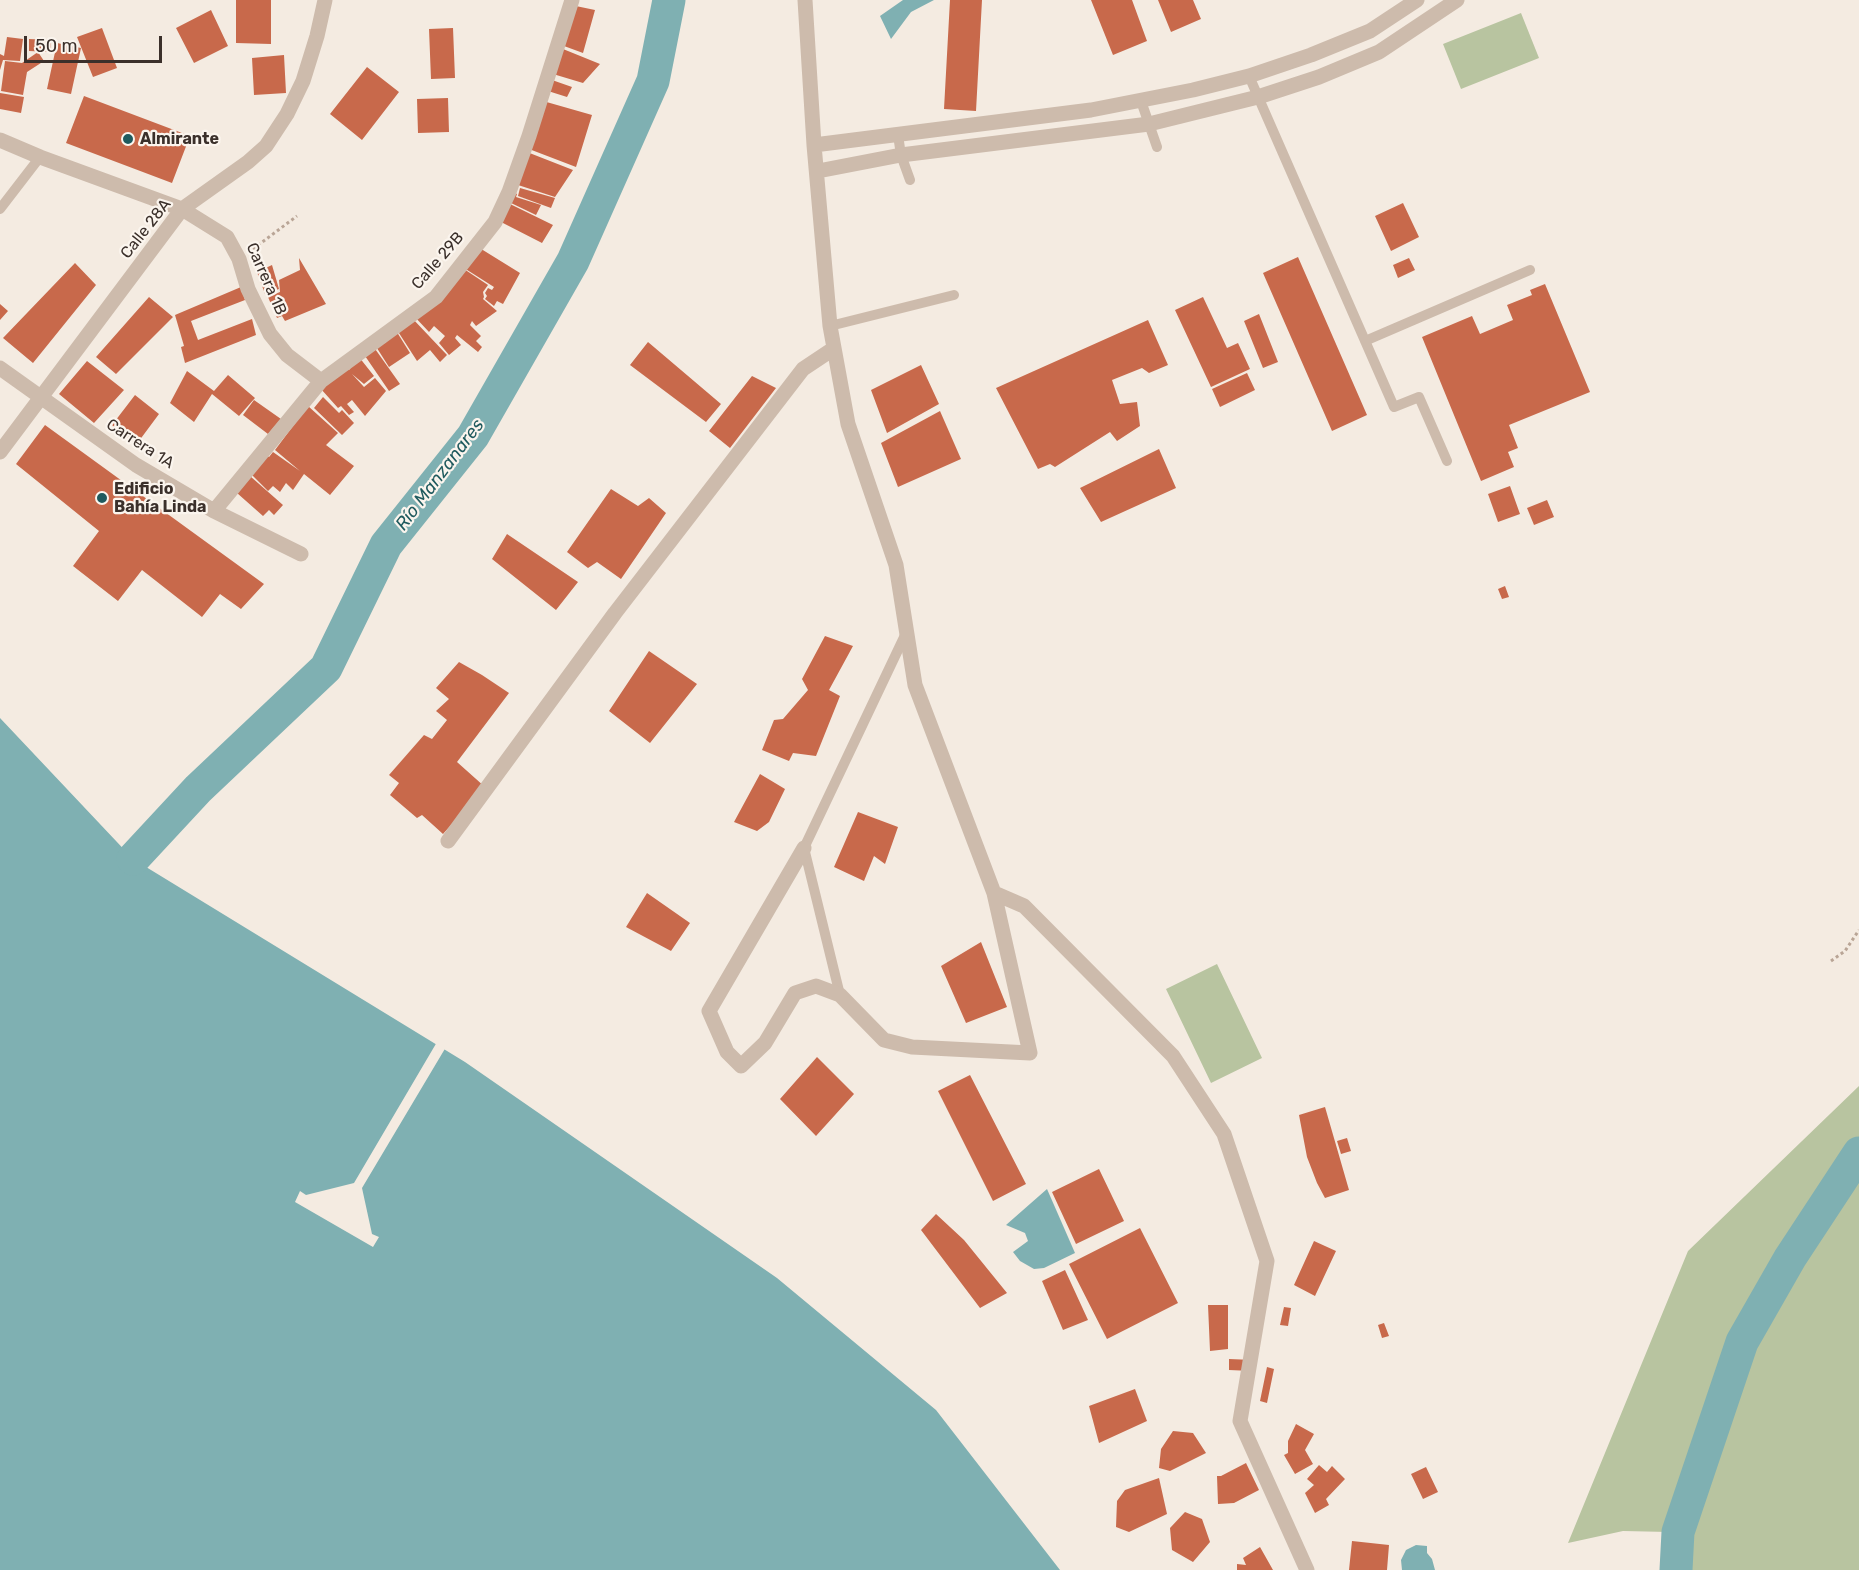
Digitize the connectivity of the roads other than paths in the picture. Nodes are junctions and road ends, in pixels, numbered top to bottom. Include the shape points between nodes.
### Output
1 (325, 0) edge
2 (572, 0) edge
3 (805, 0) edge
4 (1417, 0) edge
5 (1457, 0) edge
6 (1311, 56) junction
7 (1249, 76) junction
8 (1319, 77) junction
9 (1258, 97) junction
10 (1141, 101) junction
11 (1149, 124) junction
12 (898, 135) junction
13 (0, 140) edge
14 (814, 145) junction
15 (1157, 147) dead end
16 (901, 155) junction
17 (40, 157) junction
18 (818, 171) junction
19 (910, 180) dead end
20 (0, 209) edge
21 (182, 209) junction
22 (1530, 270) dead end
23 (954, 295) dead end
24 (830, 326) junction
25 (1365, 341) junction
26 (833, 349) junction
27 (0, 368) edge
28 (321, 381) junction
29 (40, 397) junction
30 (0, 452) edge
31 (1447, 461) dead end
32 (214, 511) junction
33 (301, 554) dead end
34 (907, 631) junction
35 (448, 841) dead end
36 (804, 848) junction
37 (994, 893) junction
38 (840, 995) junction
39 (1307, 1570) edge

1 - 21 street, Calle 28A via 303,81 266,146
2 - 28 street, Calle 29B via 525,148 495,222 436,297
3 - 14 street
4 - 6 street via 1370,31
5 - 8 street via 1379,52
6 - 7 street
6 - 8 street
7 - 9 lane
7 - 10 street
8 - 9 street
9 - 11 street
9 - 25 lane
10 - 11 lane
10 - 12 street
11 - 15 lane
11 - 16 street
12 - 14 street
12 - 16 lane
13 - 17 street, Carrera 1B
14 - 18 street
16 - 18 street
16 - 19 lane
17 - 20 lane
17 - 21 street, Carrera 1B
18 - 24 street
21 - 28 street, Carrera 1B via 227,237 270,334 287,355
21 - 29 street, Calle 28A
22 - 25 lane
23 - 24 lane
24 - 26 street
25 - 31 lane via 1394,407 1419,397
26 - 34 street via 848,424 896,565
26 - 35 street via 803,369 615,613
27 - 29 street, Carrera 1A
28 - 32 street, Calle 29B
29 - 30 street, Calle 28A
29 - 32 street, Carrera 1A via 136,465
32 - 33 street, Carrera 1A
34 - 36 lane
34 - 37 street via 915,684
36 - 38 lane
36 - 38 street via 709,1011 727,1052 741,1066 765,1043 795,993 816,986
37 - 38 street via 1030,1053 912,1047 884,1040
37 - 39 street via 1024,906 1173,1056 1224,1134 1268,1261 1240,1421

